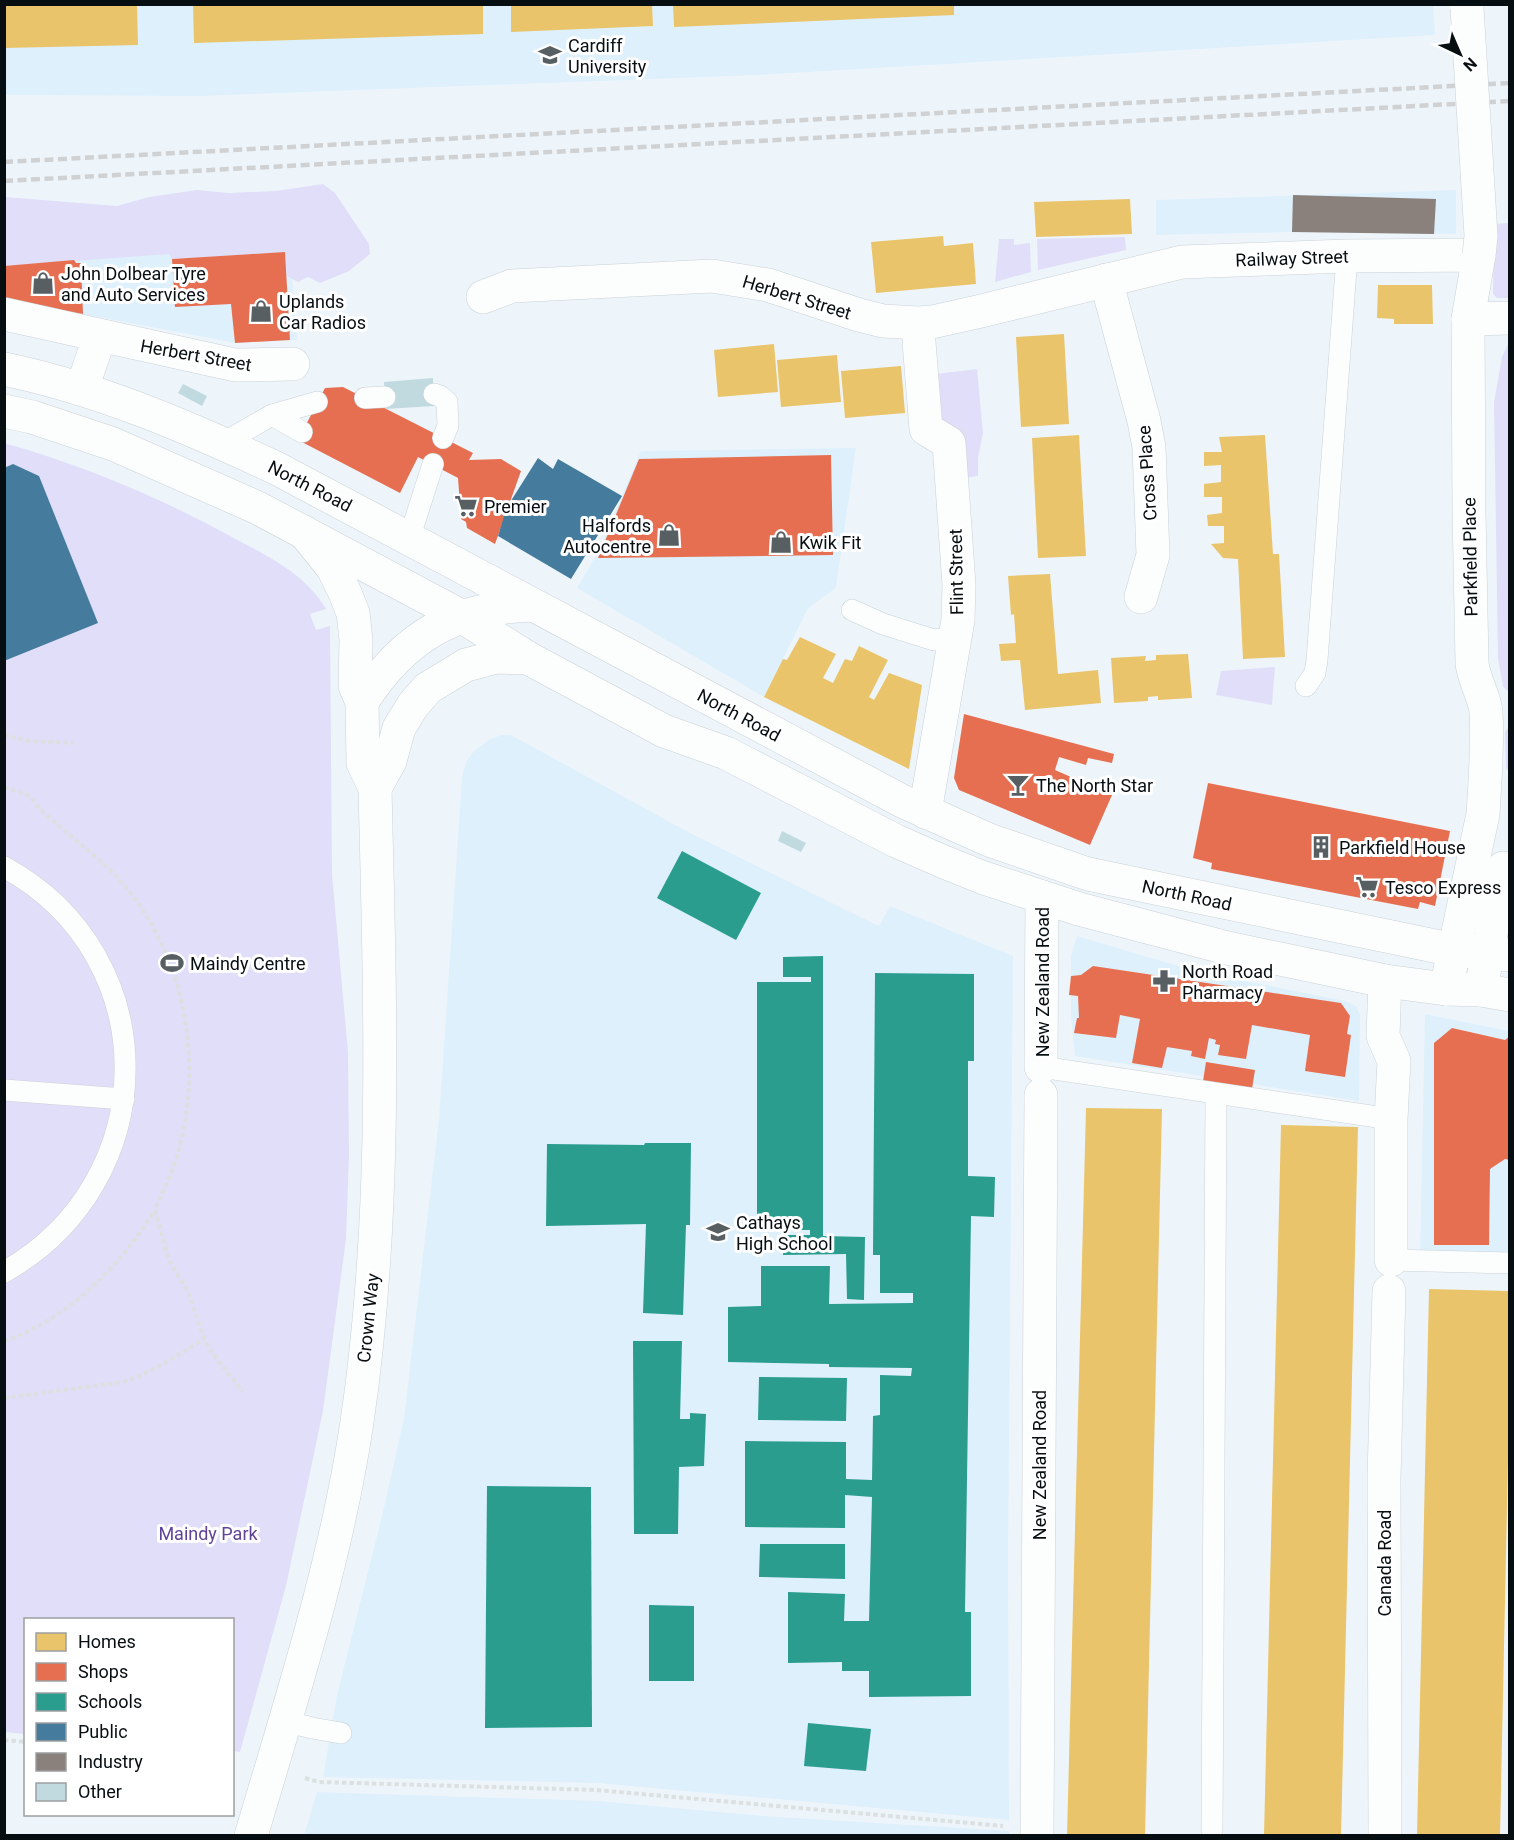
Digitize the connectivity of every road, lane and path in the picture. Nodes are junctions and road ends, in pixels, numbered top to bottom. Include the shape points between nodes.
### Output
1 (1466, 6) edge
2 (1479, 255) junction
3 (1347, 256) junction
4 (1106, 280) junction
5 (483, 297) dead end
6 (4, 314) edge
7 (1509, 318) edge
8 (1468, 320) junction
9 (100, 336) junction
10 (920, 342) dead end
11 (293, 364) dead end
12 (4, 369) edge
13 (82, 388) junction
14 (434, 394) dead end
15 (4, 411) edge
16 (306, 415) dead end
17 (443, 438) dead end
18 (223, 443) junction
19 (420, 477) dead end
20 (304, 532) junction
21 (409, 539) junction
22 (1142, 597) dead end
23 (532, 605) junction
24 (852, 610) dead end
25 (461, 616) junction
26 (953, 638) junction
27 (528, 658) junction
28 (1306, 686) dead end
29 (362, 702) junction
30 (4, 735) edge
31 (74, 743) dead end
32 (4, 788) edge
33 (375, 788) junction
34 (1492, 799) edge
35 (925, 812) junction
36 (4, 867) edge
37 (1506, 875) edge
38 (1042, 897) junction
39 (1454, 950) junction
40 (1499, 953) edge
41 (1385, 981) junction
42 (1446, 989) junction
43 (1495, 993) edge
44 (1041, 1081) junction
45 (4, 1090) edge
46 (1216, 1094) junction
47 (124, 1099) junction
48 (1391, 1119) junction
49 (155, 1209) junction
50 (1509, 1263) edge
51 (4, 1272) edge
52 (1390, 1276) junction
53 (204, 1339) junction
54 (4, 1341) edge
55 (243, 1392) dead end
56 (4, 1398) edge
57 (285, 1720) junction
58 (341, 1732) dead end
59 (4, 1740) edge
60 (24, 1742) edge
61 (298, 1776) dead end
62 (1037, 1832) edge
63 (251, 1836) edge
64 (1212, 1836) edge
65 (1384, 1836) edge

1 - 2 street, Parkfield Place, bridge
2 - 3 street, Railway Street
2 - 8 street, Parkfield Place
3 - 4 street, Railway Street via 1201,260
3 - 28 lane via 1316,673
4 - 5 street, Herbert Street via 918,323 883,321 768,285 712,276 512,286
4 - 22 street, Cross Place via 1149,447 1153,555
6 - 9 street, Herbert Street
7 - 8 street
8 - 34 street, Parkfield Place via 1472,663 1486,710
9 - 11 street, Herbert Street via 235,365
9 - 13 street
10 - 26 street, Flint Street via 926,429 949,443 959,585
12 - 13 street, North Road
13 - 18 street, North Road
14 - 17 lane via 447,402 448,426
15 - 20 street via 113,444
16 - 18 lane via 272,416
18 - 21 street, North Road
19 - 21 lane
20 - 25 street
20 - 29 street, Crown Way via 333,568 353,613 355,686
21 - 23 street, North Road
23 - 25 street via 504,606
23 - 35 street, North Road
24 - 26 lane via 934,640
25 - 27 street
25 - 29 street via 435,629 388,665
26 - 35 street, Flint Street
27 - 33 street via 496,657 466,665 428,688 399,728 390,761
27 - 38 street via 664,731 726,753 896,841 984,878
29 - 33 street, Crown Way via 363,763
30 - 31 path via 29,741
32 - 49 path via 29,796 116,876 157,935 178,987 189,1041 188,1109 177,1157
33 - 57 street, Crown Way via 381,1029 378,1209 367,1335 357,1423 342,1501
34 - 37 street, Parkfield Place
34 - 39 street, Parkfield Place
35 - 39 street, North Road via 1088,874
36 - 47 lane via 35,887 75,926 109,982 123,1036
37 - 40 street, Parkfield Place
38 - 41 street via 1227,948
38 - 44 street, New Zealand Road
39 - 40 street, North Road
39 - 42 street, Parkfield Place
40 - 43 street, Parkfield Place
41 - 42 street
41 - 48 street, Canada Road via 1383,1036 1394,1061
42 - 43 street
44 - 46 lane
44 - 62 street, New Zealand Road via 1030,1723
45 - 47 lane
46 - 48 lane
46 - 64 lane
47 - 51 lane via 114,1143 91,1191 63,1228
48 - 52 street, Canada Road
49 - 53 path via 169,1260 188,1292
49 - 54 path via 128,1250 100,1280 62,1311
50 - 52 lane
52 - 65 street, Canada Road via 1384,1478
53 - 55 path
53 - 56 path via 159,1367 123,1382
57 - 58 lane
57 - 63 street, Crown Way
59 - 60 path
61 - 62 path via 319,1782 596,1790

